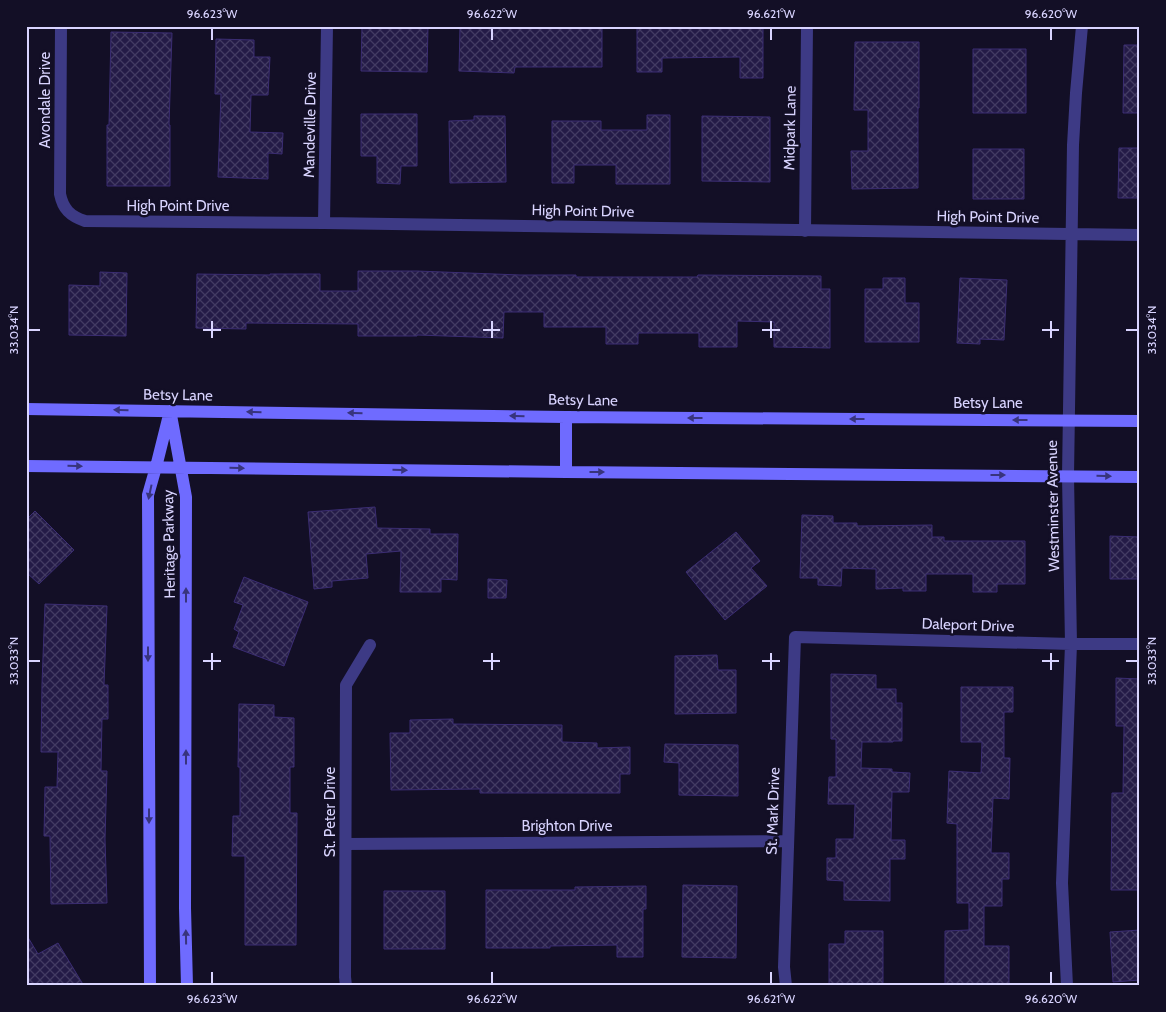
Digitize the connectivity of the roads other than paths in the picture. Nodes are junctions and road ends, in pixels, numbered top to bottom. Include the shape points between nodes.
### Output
1 (62, 26) edge
2 (327, 26) edge
3 (808, 26) edge
4 (1082, 26) edge
5 (60, 175) joint
6 (324, 223) junction
7 (805, 231) junction
8 (1071, 235) junction
9 (1140, 235) edge
10 (26, 409) edge
11 (170, 411) junction
12 (566, 417) junction
13 (1069, 420) junction
14 (1140, 421) edge
15 (26, 466) edge
16 (156, 467) junction
17 (182, 467) junction
18 (566, 472) junction
19 (1068, 476) junction
20 (1140, 477) edge
21 (795, 637) joint
22 (370, 644) dead end
23 (1072, 644) junction
24 (1140, 644) edge
25 (788, 841) junction
26 (346, 844) junction
27 (150, 986) edge
28 (187, 986) edge
29 (346, 986) edge
30 (786, 986) edge
31 (1067, 986) edge

1 - 5 street, Avondale Drive
2 - 6 street, Mandeville Drive
3 - 7 street, Midpark Lane
4 - 8 street, Westminster Avenue via 1073,145
5 - 6 street, High Point Drive via 62,204 76,218 84,221
6 - 7 street, High Point Drive
7 - 8 street, High Point Drive
8 - 9 street, High Point Drive
8 - 13 street, Westminster Avenue
11 -> 10 main road, Betsy Lane
12 -> 11 main road, Betsy Lane
11 - 16 main road, Heritage Parkway
11 - 17 main road, Heritage Parkway
13 -> 12 main road, Betsy Lane
12 - 18 main road
13 - 14 main road, Betsy Lane
13 - 19 street, Westminster Avenue
15 -> 16 main road
16 - 17 main road
16 -> 27 main road, Heritage Parkway via 148,495
17 -> 18 main road
28 -> 17 main road, Heritage Parkway via 186,497
18 -> 19 main road
19 -> 20 main road
19 - 23 street, Westminster Avenue
21 - 23 street, Daleport Drive
21 - 25 street, St. Mark Drive
22 - 26 street, St. Peter Drive via 346,685
23 - 24 street, Daleport Drive
23 - 31 street, Westminster Avenue via 1062,883
25 - 26 street, Brighton Drive
25 - 30 street, St. Mark Drive
26 - 29 street, St. Peter Drive

